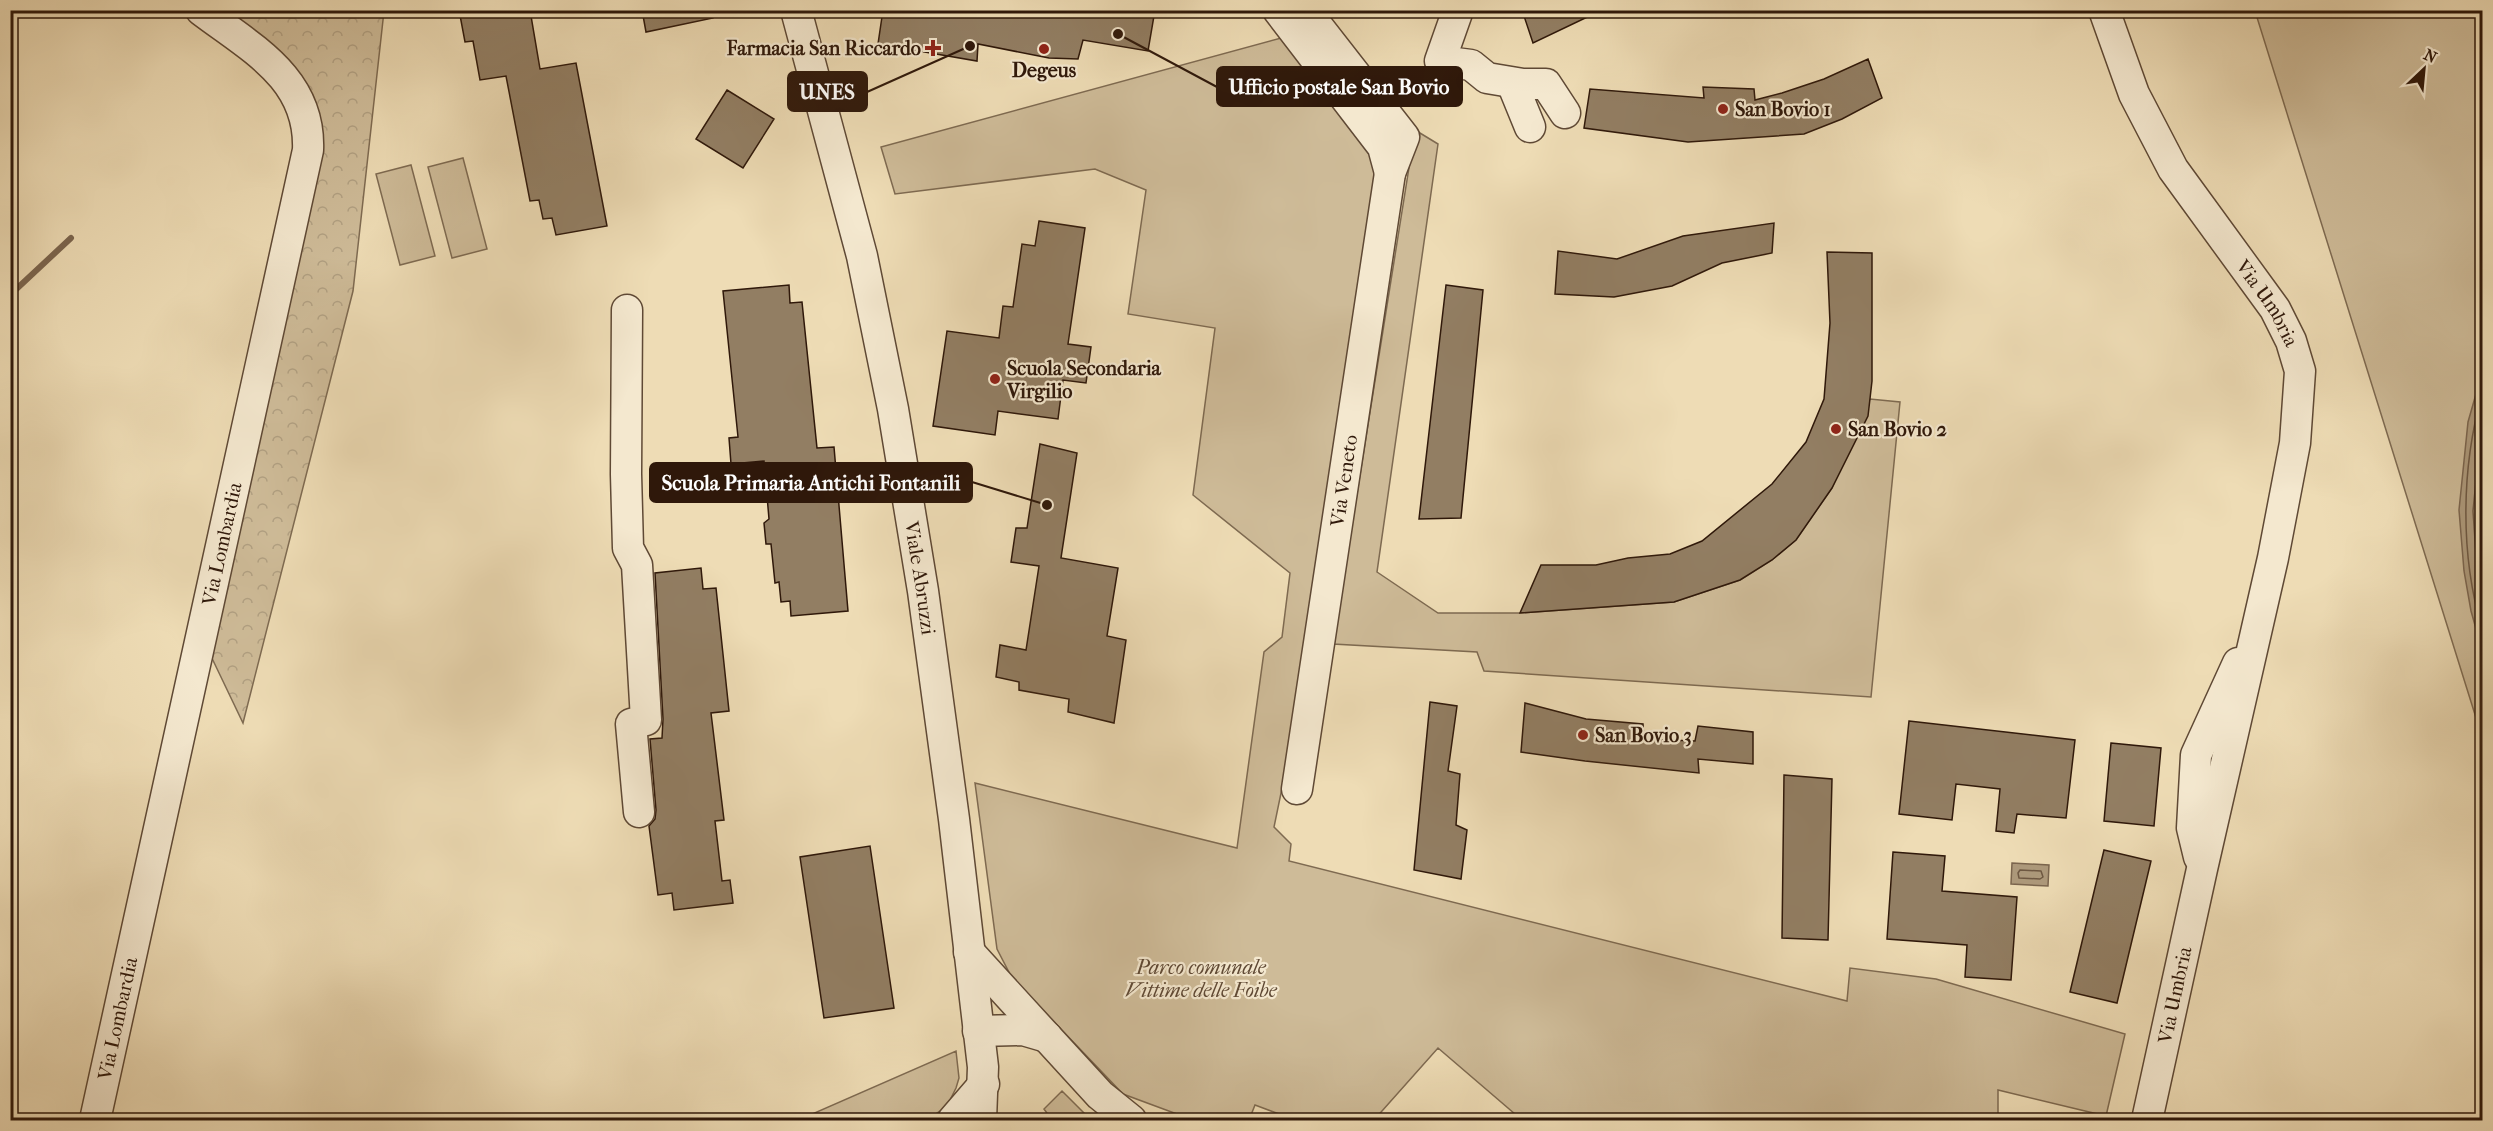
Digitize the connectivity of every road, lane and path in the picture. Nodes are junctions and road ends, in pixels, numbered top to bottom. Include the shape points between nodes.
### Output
1 (201, 10) edge
2 (796, 10) edge
3 (1278, 10) edge
4 (1305, 10) edge
5 (1458, 10) edge
6 (2104, 10) edge
7 (1512, 83) junction
8 (1565, 113) dead end
9 (1530, 128) dead end
10 (1390, 173) junction
11 (627, 310) dead end
12 (1297, 789) dead end
13 (639, 812) dead end
14 (969, 952) junction
15 (978, 1031) junction
16 (1047, 1037) junction
17 (984, 1084) junction
18 (94, 1120) edge
19 (953, 1120) edge
20 (981, 1120) edge
21 (1131, 1120) edge
22 (2148, 1120) edge

1 - 18 street, Via Lombardia via 272,63 288,81 305,116 308,150
2 - 14 street, Viale Abruzzi via 862,256 892,409 925,602
3 - 10 street, Via Veneto via 1383,147
4 - 10 street, Via Veneto via 1404,137
5 - 7 street via 1440,61 1471,65 1487,78
6 - 22 street, Via Umbria via 2134,94 2173,169 2275,309 2300,371 2295,443 2258,628 2196,755 2192,828 2202,869
7 - 8 street via 1546,84
7 - 9 street
10 - 12 street, Via Veneto
11 - 13 street via 628,548 637,565 646,720 631,724
14 - 15 street, Viale Abruzzi
14 - 16 street
15 - 16 street via 1023,1030
15 - 17 street, Viale Abruzzi
16 - 21 street via 1100,1095
17 - 19 street
17 - 20 street, Viale Abruzzi

